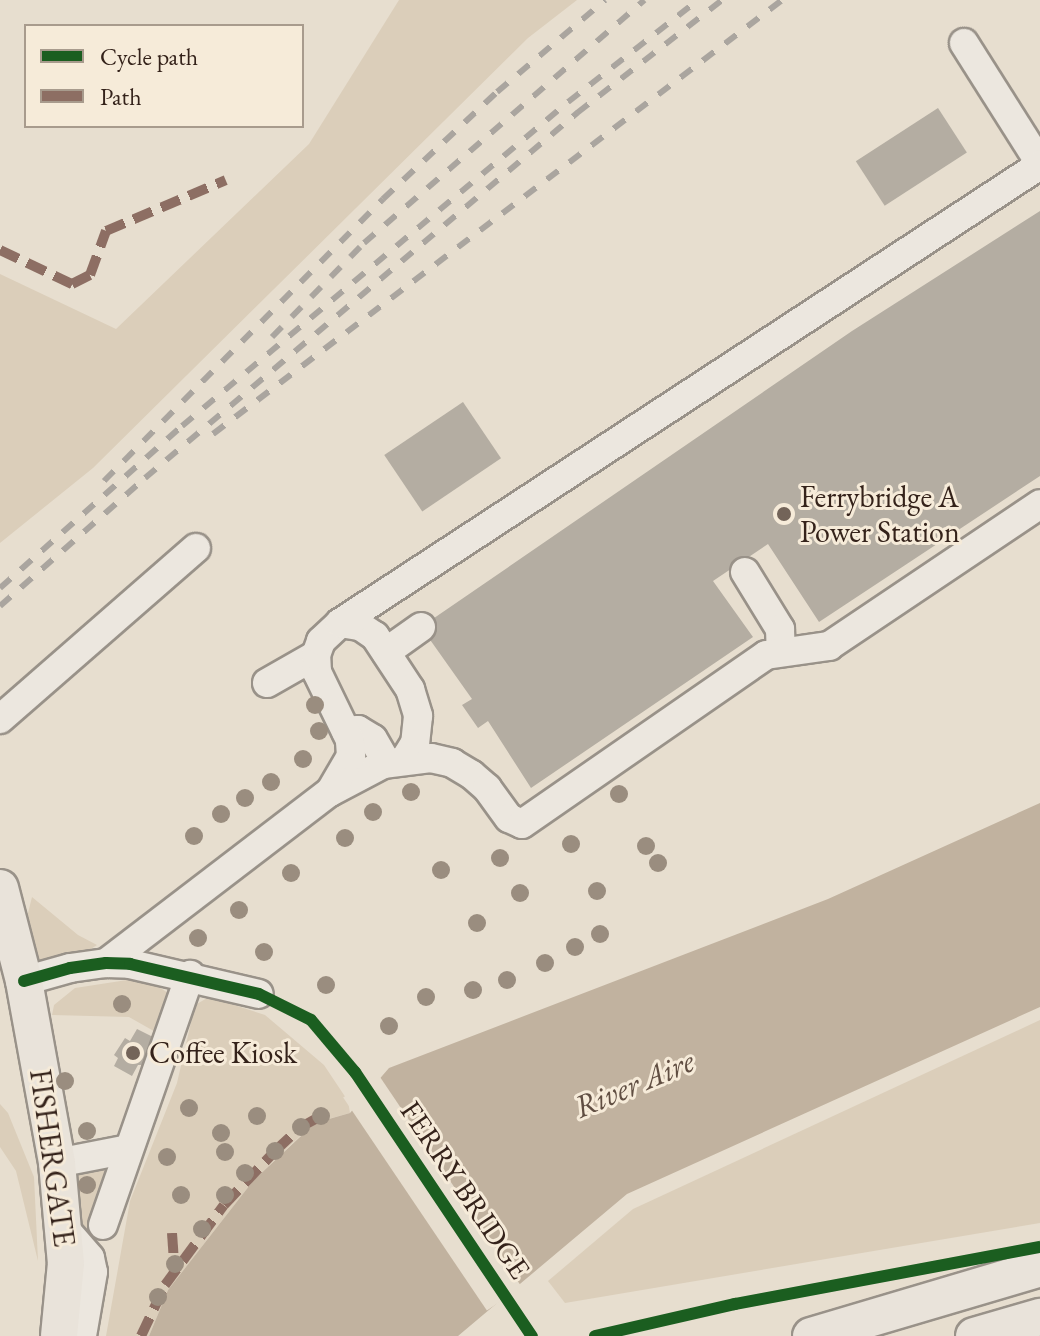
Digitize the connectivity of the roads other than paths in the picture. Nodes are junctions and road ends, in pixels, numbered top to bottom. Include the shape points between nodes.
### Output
1 (964, 43) dead end
2 (1040, 164) edge
3 (1040, 504) edge
4 (196, 548) dead end
5 (745, 572) dead end
6 (340, 623) junction
7 (421, 627) dead end
8 (386, 652) junction
9 (781, 652) junction
10 (316, 655) junction
11 (267, 683) dead end
12 (0, 719) edge
13 (346, 731) junction
14 (396, 761) junction
15 (330, 792) junction
16 (0, 888) edge
17 (106, 963) junction
18 (190, 975) junction
19 (12, 984) edge
20 (259, 994) dead end
21 (129, 1149) junction
22 (57, 1163) junction
23 (103, 1225) dead end
24 (65, 1229) junction
25 (1040, 1268) edge
26 (1040, 1317) edge
27 (59, 1336) edge
28 (82, 1336) edge
29 (811, 1336) edge
30 (974, 1336) edge

1 - 2 street
2 - 6 street
3 - 9 street via 829,646
4 - 12 street
5 - 9 street via 780,629
6 - 8 street via 360,626
6 - 10 street via 321,641
7 - 8 street
8 - 14 street via 410,689 418,716 415,743
9 - 14 street via 766,655 522,824 509,818 487,788 452,763 431,758
10 - 11 street
10 - 13 street via 317,672
13 - 14 street via 358,730 373,739
13 - 15 street via 351,756
14 - 15 street
15 - 17 street
16 - 19 main road, FISHERGATE
17 - 18 street
17 - 19 street
18 - 20 street
18 - 21 street
19 - 22 main road, FISHERGATE
21 - 22 street
21 - 23 street
22 - 24 main road, FISHERGATE
24 - 27 main road, FISHERGATE
24 - 28 street via 90,1258 93,1272
25 - 29 main road
26 - 30 main road

